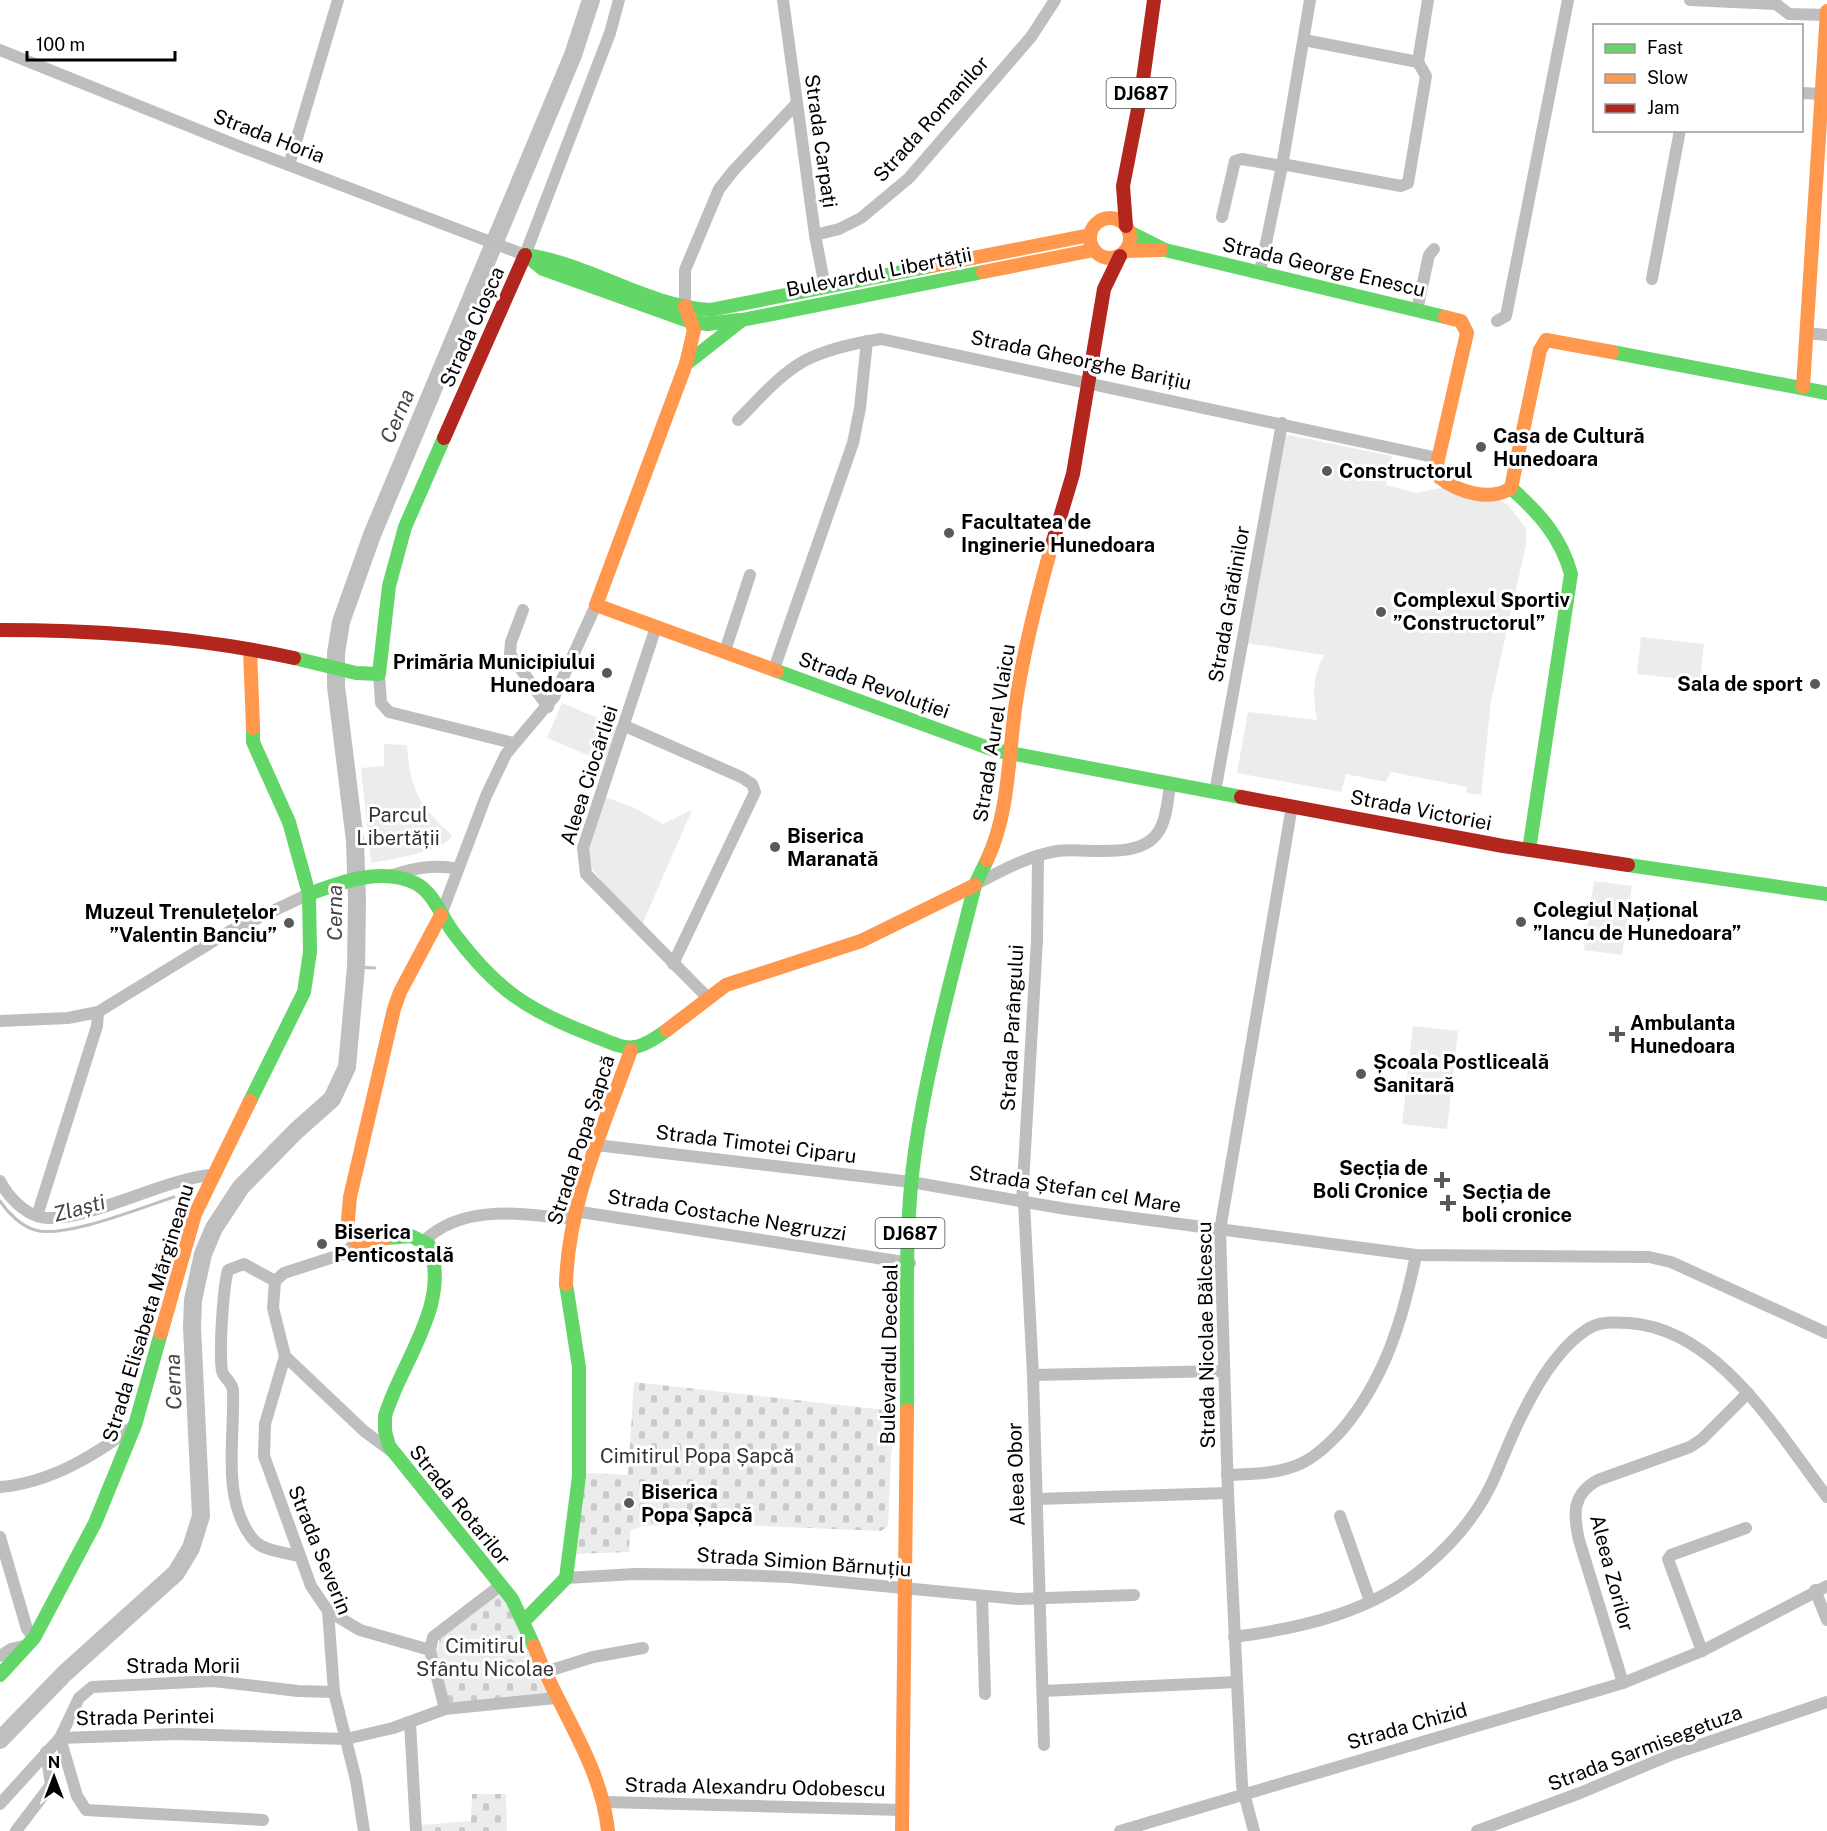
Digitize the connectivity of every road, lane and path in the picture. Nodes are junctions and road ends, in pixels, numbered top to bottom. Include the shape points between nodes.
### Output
1 (339, 0) edge
2 (619, 0) edge
3 (783, 0) edge
4 (1055, 0) edge
5 (1154, 0) edge
6 (1310, 0) edge
7 (1428, 0) edge
8 (1568, 0) edge
9 (1690, 0) edge
10 (1827, 10) edge
11 (1827, 15) edge
12 (1304, 40) junction
13 (0, 50) edge
14 (1418, 62) junction
15 (1803, 93) edge
16 (1822, 94) junction
17 (797, 103) junction
18 (1680, 132) edge
19 (289, 165) junction
20 (1282, 165) junction
21 (1123, 186) junction
22 (1222, 217) dead end
23 (1093, 229) junction
24 (1127, 229) junction
25 (815, 235) junction
26 (1434, 249) dead end
27 (1165, 250) junction
28 (1095, 251) junction
29 (1123, 253) junction
30 (525, 255) junction
31 (1260, 272) junction
32 (1652, 279) dead end
33 (825, 287) junction
34 (1104, 289) junction
35 (685, 306) junction
36 (1417, 309) junction
37 (742, 320) junction
38 (1497, 321) dead end
39 (691, 322) junction
40 (1806, 333) junction
41 (1827, 335) edge
42 (867, 341) junction
43 (686, 364) junction
44 (1089, 381) junction
45 (1803, 387) junction
46 (1827, 393) edge
47 (738, 420) dead end
48 (1282, 423) junction
49 (1438, 458) junction
50 (1511, 488) junction
51 (750, 575) dead end
52 (596, 605) junction
53 (523, 610) dead end
54 (656, 627) junction
55 (0, 630) edge
56 (250, 650) junction
57 (725, 651) junction
58 (774, 669) junction
59 (379, 674) junction
60 (548, 707) junction
61 (625, 726) junction
62 (513, 743) junction
63 (1009, 754) junction
64 (1170, 784) junction
65 (1215, 792) junction
66 (1292, 806) junction
67 (1529, 850) junction
68 (1038, 856) junction
69 (458, 869) junction
70 (389, 876) junction
71 (975, 885) junction
72 (309, 894) junction
73 (1827, 894) edge
74 (441, 915) junction
75 (673, 964) junction
76 (707, 997) junction
77 (98, 1012) junction
78 (0, 1022) edge
79 (631, 1050) junction
80 (596, 1145) junction
81 (212, 1174) junction
82 (0, 1180) edge
83 (911, 1182) junction
84 (1023, 1202) junction
85 (573, 1215) junction
86 (38, 1216) junction
87 (1220, 1230) junction
88 (424, 1241) junction
89 (357, 1242) junction
90 (1416, 1255) junction
91 (910, 1263) junction
92 (275, 1281) junction
93 (1827, 1333) edge
94 (285, 1356) junction
95 (1223, 1371) junction
96 (1033, 1375) junction
97 (1748, 1393) junction
98 (135, 1425) junction
99 (391, 1451) junction
100 (1227, 1475) junction
101 (0, 1487) edge
102 (1228, 1492) junction
103 (1827, 1497) edge
104 (1037, 1499) junction
105 (1340, 1516) dead end
106 (1746, 1528) dead end
107 (0, 1537) edge
108 (298, 1556) junction
109 (566, 1578) junction
110 (501, 1585) junction
111 (905, 1588) junction
112 (1821, 1588) edge
113 (1134, 1595) dead end
114 (982, 1596) junction
115 (1040, 1598) junction
116 (1370, 1601) junction
117 (328, 1611) junction
118 (525, 1620) junction
119 (1827, 1620) edge
120 (1234, 1637) junction
121 (31, 1641) junction
122 (643, 1648) dead end
123 (430, 1650) junction
124 (1702, 1651) junction
125 (0, 1656) edge
126 (545, 1671) junction
127 (0, 1675) edge
128 (1237, 1682) junction
129 (1623, 1683) junction
130 (1043, 1691) junction
131 (334, 1692) junction
132 (985, 1694) dead end
133 (556, 1698) junction
134 (1827, 1702) edge
135 (445, 1709) junction
136 (411, 1722) junction
137 (60, 1738) junction
138 (346, 1739) junction
139 (1044, 1745) dead end
140 (46, 1752) junction
141 (1243, 1794) junction
142 (606, 1803) junction
143 (0, 1804) edge
144 (902, 1810) junction
145 (263, 1820) dead end
146 (16, 1831) edge
147 (364, 1831) edge
148 (416, 1831) edge
149 (608, 1831) edge
150 (902, 1831) edge
151 (1120, 1831) edge
152 (1254, 1831) edge
153 (1477, 1831) edge

1 - 19 street
2 - 30 street, Strada Cloșca
3 - 17 street, Strada Carpați
4 - 25 street, Strada Romanilor via 1030,37 909,178 861,218
5 - 21 street, DJ687
6 - 12 street
7 - 14 street
8 - 38 street via 1506,316
9 - 11 street via 1776,4 1789,14
10 - 11 street
11 - 16 street
12 - 14 street
12 - 20 street
13 - 19 street, Strada Horia
14 - 20 street via 1426,75 1406,186
15 - 16 street
16 - 40 street
17 - 25 street, Strada Carpați
17 - 35 street via 719,189 688,260
18 - 32 street
19 - 30 street, Strada Horia
20 - 22 street via 1235,160
20 - 31 street
21 - 23 street, DJ687
21 - 24 street, DJ687
23 - 24 street via 1108,219 1121,222
23 - 28 street, DJ687
23 - 33 street, Bulevardul Libertății
24 - 27 street, Strada George Enescu
24 - 29 street, DJ687 via 1129,246
25 - 33 street, Strada Carpați
26 - 36 street via 1429,255
27 - 29 street, Strada George Enescu
27 - 31 street, Strada George Enescu
28 - 29 street via 1108,258
28 - 34 street, Strada Aurel Vlaicu / DJ687
28 - 37 street, Bulevardul Libertății
29 - 34 street, Strada Aurel Vlaicu / DJ687
30 - 35 street, Bulevardul Libertății via 548,258
30 - 39 street via 543,269
30 - 59 street, Strada Cloșca via 405,527 389,586
31 - 36 street, Strada George Enescu
33 - 35 street, Bulevardul Libertății via 716,309
34 - 44 street, Strada Aurel Vlaicu / DJ687
35 - 39 street
36 - 49 street, Strada George Enescu via 1461,321 1467,333
37 - 39 street
37 - 43 street, Bulevardul Libertății
39 - 43 street via 693,340
40 - 41 street
40 - 45 street
42 - 44 street, Strada Gheorghe Barițiu via 880,339
42 - 47 street, Strada Gheorghe Barițiu via 802,362
42 - 58 street via 853,443
43 - 52 street
44 - 48 street, Strada Gheorghe Barițiu
44 - 63 street, Strada Aurel Vlaicu / DJ687 via 1070,483 1036,600
45 - 46 street
45 - 50 street via 1544,341
48 - 49 street, Strada Gheorghe Barițiu
48 - 65 street, Strada Grădinilor
49 - 50 street via 1439,477 1452,486 1498,495
50 - 67 street via 1556,536 1571,574
51 - 57 street
52 - 54 street, Strada Revoluției
52 - 60 street
53 - 60 street via 510,642 510,654
54 - 57 street, Strada Revoluției
54 - 61 street, Aleea Ciocârliei
55 - 56 street via 110,632
56 - 59 street via 356,673
56 - 72 street, Strada Elisabeta Mărgineanu via 253,742 289,822
57 - 58 street, Strada Revoluției
58 - 63 street, Strada Revoluției
59 - 62 street via 381,703 389,712
60 - 62 street
61 - 75 street, Aleea Ciocârliei via 583,848 584,866 586,874
61 - 75 street via 741,777 752,784 755,792
62 - 69 street via 493,781
63 - 64 street, Strada Victoriei
63 - 71 street, Strada Aurel Vlaicu / DJ687 via 997,837
64 - 65 street, Strada Victoriei
64 - 68 street via 1160,830 1144,844 1116,850 1069,849
65 - 66 street, Strada Victoriei
66 - 67 street, Strada Victoriei
66 - 87 street, Strada Nicolae Bălcescu
67 - 73 street, Strada Victoriei
68 - 71 street
68 - 84 street, Strada Parângului
69 - 70 street via 438,866
69 - 74 street
70 - 72 street via 335,884
70 - 74 street via 428,893
71 - 76 street via 861,941 740,979
71 - 83 street, Bulevardul Decebal / DJ687 via 932,1060
72 - 77 street via 230,931
72 - 81 street, Strada Elisabeta Mărgineanu via 310,952 300,1004
74 - 79 street via 515,999 545,1016
74 - 89 street via 400,992 392,1020 347,1218 347,1231
75 - 76 street, Aleea Ciocârliei
76 - 79 street via 653,1041
77 - 78 street
77 - 86 street
79 - 80 street, Strada Popa Șapcă
80 - 83 street, Strada Timotei Ciparu
80 - 85 street, Strada Popa Șapcă
81 - 86 street via 150,1189 69,1216
81 - 98 street, Strada Elisabeta Mărgineanu via 195,1214
82 - 86 street via 15,1201
83 - 84 street, Strada Ștefan cel Mare
83 - 91 street, Bulevardul Decebal / DJ687
84 - 87 street, Strada Ștefan cel Mare
84 - 96 street, Aleea Obor
85 - 88 street, Strada Costache Negruzzi via 492,1214 445,1226
85 - 91 street, Strada Costache Negruzzi
85 - 109 street, Strada Popa Șapcă via 565,1278 579,1367 580,1449
87 - 90 street, Strada Ștefan cel Mare
87 - 95 street, Strada Nicolae Bălcescu
88 - 89 street via 404,1236
88 - 99 street, Strada Rotarilor via 435,1258 436,1285 431,1307 386,1412 384,1425
89 - 92 street via 343,1254 284,1273
90 - 93 street, Strada Ștefan cel Mare via 1660,1258
90 - 100 street via 1396,1336 1371,1389 1348,1422 1320,1452 1298,1465
91 - 111 street, Bulevardul Decebal / DJ687
92 - 94 street via 273,1308
92 - 108 street via 244,1264 228,1270 223,1305 223,1372 232,1386 233,1473 240,1516 253,1540 261,1546
94 - 99 street via 364,1431
94 - 108 street, Strada Severin via 265,1424 264,1456
95 - 96 street
95 - 100 street, Strada Nicolae Bălcescu
96 - 104 street, Aleea Obor
97 - 103 street
97 - 116 street via 1716,1361 1664,1329 1613,1322 1586,1330 1561,1355 1533,1394 1491,1485 1460,1531 1409,1580
97 - 129 street, Aleea Zorilor via 1697,1443 1598,1480 1577,1498 1577,1534
98 - 101 street via 67,1467 44,1477
98 - 121 street, Strada Elisabeta Mărgineanu via 95,1523
99 - 110 street, Strada Rotarilor
100 - 102 street, Strada Nicolae Bălcescu
102 - 104 street
102 - 120 street, Strada Nicolae Bălcescu
104 - 115 street, Aleea Obor
105 - 116 street
106 - 124 street via 1668,1559
107 - 121 street
108 - 117 street, Strada Severin
109 - 111 street, Strada Simion Bărnuțiu via 737,1575
109 - 118 street
110 - 118 street, Strada Rotarilor
110 - 123 street via 433,1637
111 - 114 street, Strada Simion Bărnuțiu
111 - 144 street, Bulevardul Decebal / DJ687
112 - 119 street
112 - 124 street, Strada Chizid
113 - 115 street, Strada Simion Bărnuțiu
114 - 115 street, Strada Simion Bărnuțiu
114 - 132 street
115 - 130 street, Aleea Obor
116 - 120 street via 1305,1625
117 - 123 street via 360,1630
117 - 131 street, Strada Severin
118 - 126 street, Strada Rotarilor
120 - 128 street, Strada Nicolae Bălcescu
121 - 125 street
121 - 127 street, Strada Elisabeta Mărgineanu
122 - 126 street
123 - 135 street
124 - 129 street, Strada Chizid
126 - 133 street, Strada Rotarilor
128 - 130 street
128 - 141 street, Strada Nicolae Bălcescu
129 - 141 street, Strada Chizid
130 - 139 street, Aleea Obor
131 - 137 street, Strada Morii via 213,1682 98,1686 79,1698
131 - 138 street, Strada Severin
133 - 135 street, Strada Perintei
133 - 142 street, Strada Rotarilor via 596,1770
134 - 153 street, Strada Sarmisegetuza via 1704,1743
135 - 136 street, Strada Perintei
136 - 138 street, Strada Perintei
136 - 148 street
137 - 138 street, Strada Perintei via 177,1734
137 - 140 street, Strada Morii
137 - 145 street, Strada Perintei via 77,1796 86,1810
138 - 147 street, Strada Severin
140 - 143 street, Strada Morii
140 - 146 street via 51,1785
141 - 151 street, Strada Chizid
141 - 152 street, Strada Nicolae Bălcescu
142 - 144 street, Strada Alexandru Odobescu
142 - 149 street, Strada Rotarilor
144 - 150 street, Bulevardul Decebal / DJ687

